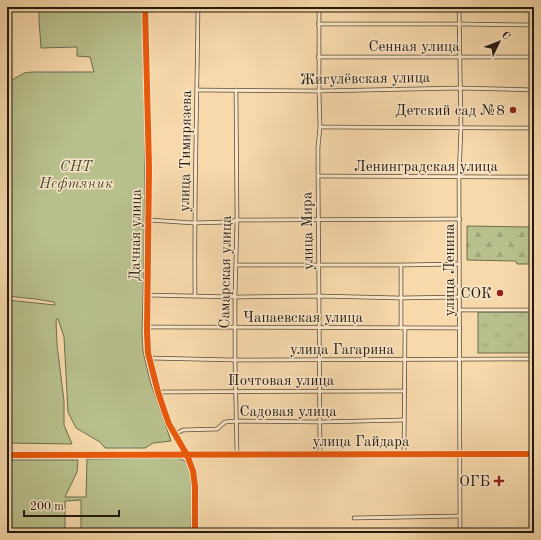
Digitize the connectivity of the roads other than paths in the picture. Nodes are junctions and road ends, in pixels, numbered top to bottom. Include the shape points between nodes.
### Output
1 (145, 7) edge
2 (198, 7) edge
3 (319, 7) edge
4 (459, 7) edge
5 (318, 24) junction
6 (460, 24) junction
7 (534, 25) edge
8 (318, 56) junction
9 (460, 57) junction
10 (534, 57) edge
11 (460, 88) junction
12 (197, 90) junction
13 (236, 90) junction
14 (534, 90) edge
15 (319, 91) junction
16 (320, 127) junction
17 (461, 127) junction
18 (534, 128) edge
19 (318, 176) junction
20 (459, 177) junction
21 (534, 177) edge
22 (319, 219) junction
23 (460, 219) junction
24 (149, 220) junction
25 (237, 220) junction
26 (194, 223) junction
27 (459, 264) junction
28 (236, 265) junction
29 (319, 265) junction
30 (401, 265) junction
31 (147, 295) junction
32 (195, 296) junction
33 (319, 296) junction
34 (235, 297) junction
35 (460, 297) junction
36 (400, 298) junction
37 (460, 310) junction
38 (534, 310) edge
39 (147, 327) junction
40 (319, 327) junction
41 (235, 328) junction
42 (401, 328) junction
43 (405, 328) junction
44 (460, 328) junction
45 (149, 358) junction
46 (460, 359) junction
47 (534, 359) edge
48 (235, 360) junction
49 (319, 360) junction
50 (405, 360) junction
51 (235, 391) junction
52 (319, 391) junction
53 (405, 391) junction
54 (158, 392) junction
55 (404, 420) junction
56 (236, 421) junction
57 (320, 422) junction
58 (175, 434) junction
59 (237, 454) junction
60 (320, 454) junction
61 (534, 454) edge
62 (7, 455) edge
63 (187, 455) junction
64 (404, 455) junction
65 (460, 455) junction
66 (460, 516) junction
67 (354, 518) dead end
68 (195, 533) edge
69 (460, 533) edge

1 - 24 street, Дачная улица
2 - 12 street, улица Тимирязева
3 - 5 street, улица Мира
4 - 6 street, улица Ленина
5 - 6 street
5 - 8 street, улица Мира
6 - 7 street
6 - 9 street, улица Ленина
8 - 9 street, Сенная улица
8 - 15 street, улица Мира
9 - 10 street, Сенная улица
9 - 11 street, улица Ленина
11 - 14 street, Жигулёвская улица
11 - 15 street, Жигулёвская улица
11 - 17 street, улица Ленина
12 - 13 street, Жигулёвская улица
12 - 26 street, улица Тимирязева
13 - 15 street, Жигулёвская улица
13 - 25 street, Самарская улица
15 - 16 street, улица Мира
16 - 17 street
16 - 19 street, улица Мира
17 - 18 street
17 - 20 street, улица Ленина
19 - 20 street, Ленинградская улица
19 - 22 street, улица Мира
20 - 21 street, Ленинградская улица
20 - 23 street, улица Ленина
22 - 23 street
22 - 25 street
22 - 29 street, улица Мира
23 - 27 street, улица Ленина
24 - 26 street
24 - 31 street, Дачная улица
25 - 26 street
25 - 28 street, Самарская улица
26 - 32 street, улица Тимирязева
27 - 30 street
27 - 35 street, улица Ленина
28 - 29 street
28 - 34 street, Самарская улица
29 - 30 street
29 - 33 street, улица Мира
30 - 36 street
31 - 32 street
31 - 39 street, Дачная улица
32 - 34 street
33 - 34 street
33 - 36 street
33 - 40 street, улица Мира
34 - 41 street, Самарская улица
35 - 36 street
35 - 37 street, улица Ленина
36 - 42 street
37 - 38 street
37 - 44 street, улица Ленина
39 - 41 street, Чапаевская улица
39 - 45 street, Дачная улица
40 - 41 street, Чапаевская улица
40 - 42 street, Чапаевская улица
40 - 49 street, улица Мира
41 - 48 street, Самарская улица
42 - 43 street, Чапаевская улица
43 - 44 street, Чапаевская улица
43 - 50 street
44 - 46 street, улица Ленина
45 - 48 street, улица Гагарина
45 - 54 street, Дачная улица
46 - 47 street, улица Гагарина
46 - 50 street, улица Гагарина
46 - 65 street, улица Ленина
48 - 49 street, улица Гагарина
48 - 51 street, Самарская улица
49 - 50 street, улица Гагарина
49 - 52 street, улица Мира
50 - 53 street
51 - 52 street, Почтовая улица
51 - 54 street, Почтовая улица
51 - 56 street, Самарская улица
52 - 53 street, Почтовая улица
52 - 57 street, улица Мира
53 - 55 street
54 - 58 street, Дачная улица via 167,420
55 - 57 street, Садовая улица
55 - 64 street
56 - 57 street, Садовая улица
56 - 58 street, Садовая улица via 225,422 217,429 183,430
56 - 59 street, Самарская улица
57 - 60 street, улица Мира
58 - 63 street, Дачная улица
59 - 60 street, улица Гайдара
59 - 63 street, улица Гайдара
60 - 64 street, улица Гайдара
61 - 65 street, улица Гайдара
62 - 63 street
63 - 68 street, Дачная улица via 195,486
64 - 65 street, улица Гайдара
65 - 66 street, улица Ленина
66 - 67 street
66 - 69 street, улица Ленина

